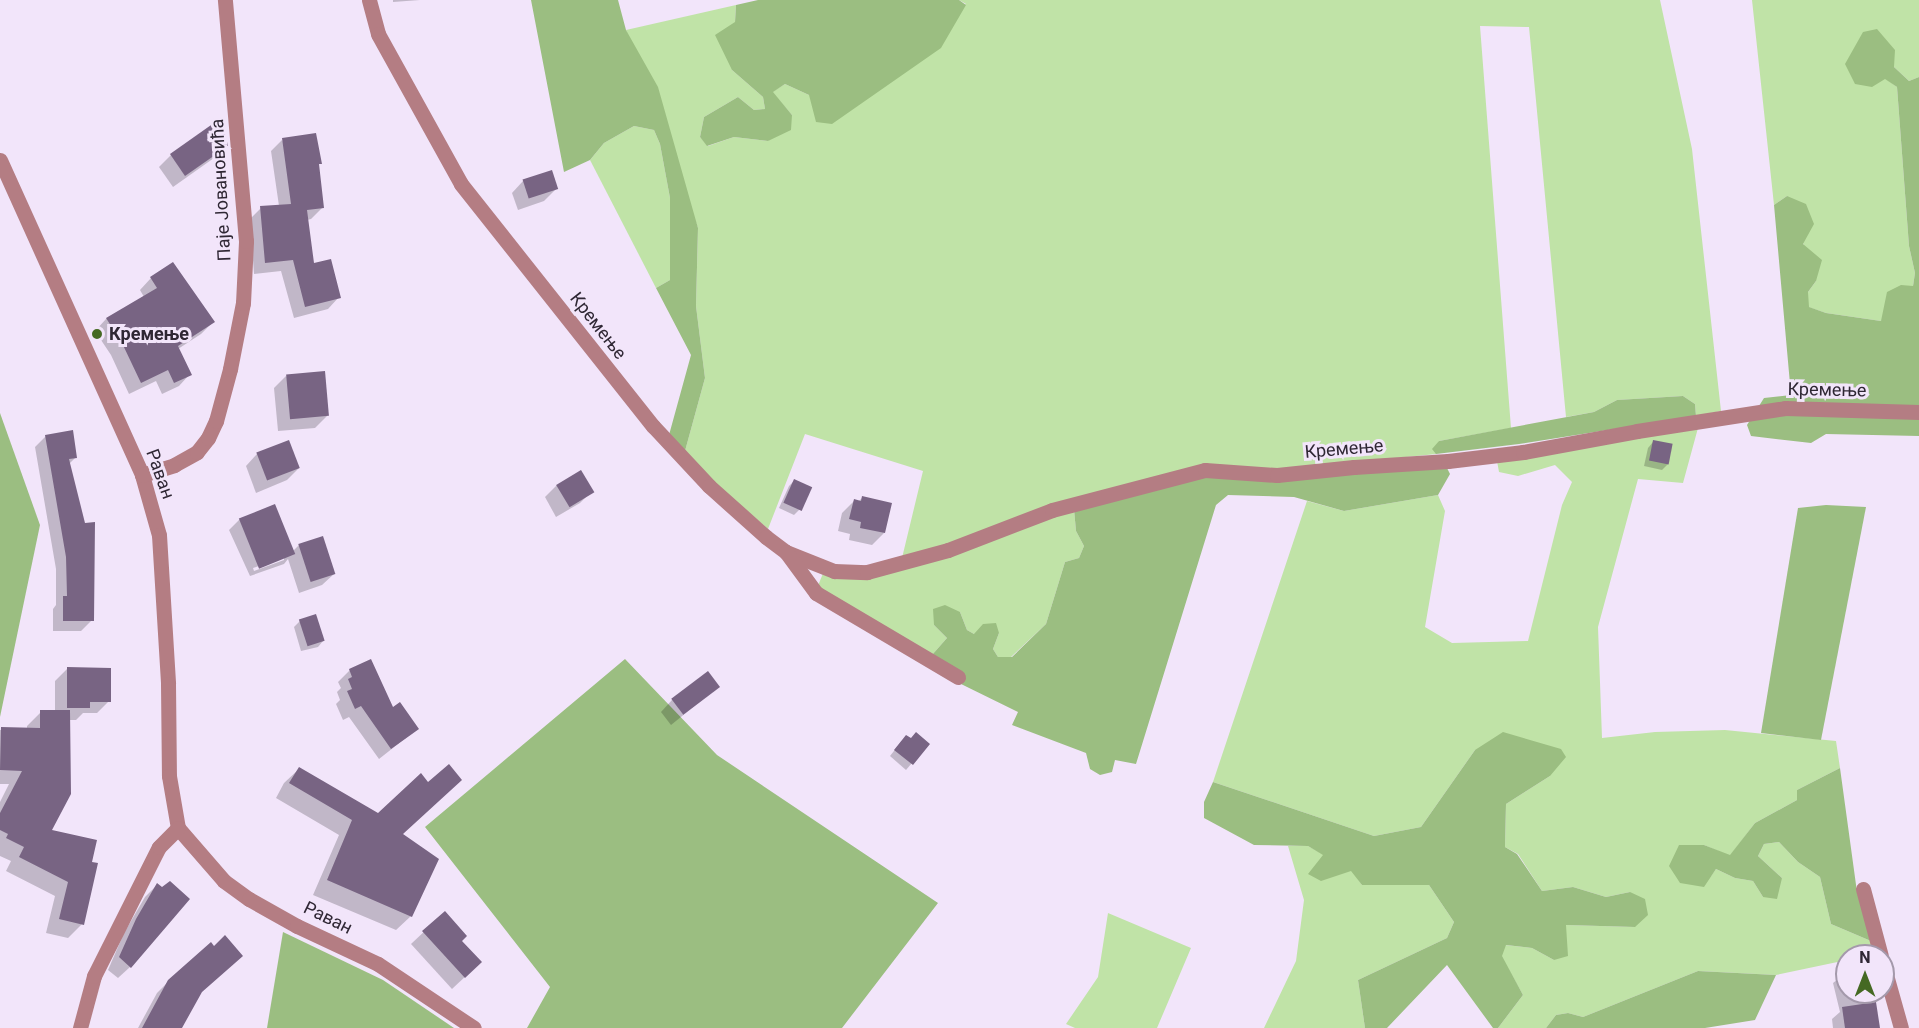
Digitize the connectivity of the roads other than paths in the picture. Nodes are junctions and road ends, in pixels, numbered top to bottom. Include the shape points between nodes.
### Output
1 (225, 0) edge
2 (369, 0) edge
3 (0, 160) edge
4 (1919, 412) edge
5 (142, 475) junction
6 (786, 552) junction
7 (958, 677) dead end
8 (178, 828) junction
9 (1863, 889) dead end
10 (1878, 944) edge
11 (1894, 1004) edge
12 (80, 1028) edge
13 (474, 1028) edge
14 (1901, 1028) edge

1 - 5 street, Паје Јовановића via 246,241 243,303 230,369 208,438 190,457
2 - 6 street, Кремење via 378,34 460,184 653,426 709,486
3 - 5 street, Раван
4 - 6 street, Кремење via 1785,408 1448,461 1277,475 1205,470 1052,510 948,550 867,572 834,571
5 - 8 street, Раван via 159,535 169,776
6 - 7 street, Кремење via 816,593
8 - 12 street via 159,847 94,976
8 - 13 street, Раван via 224,881 249,899 378,964
9 - 10 street
11 - 14 street

